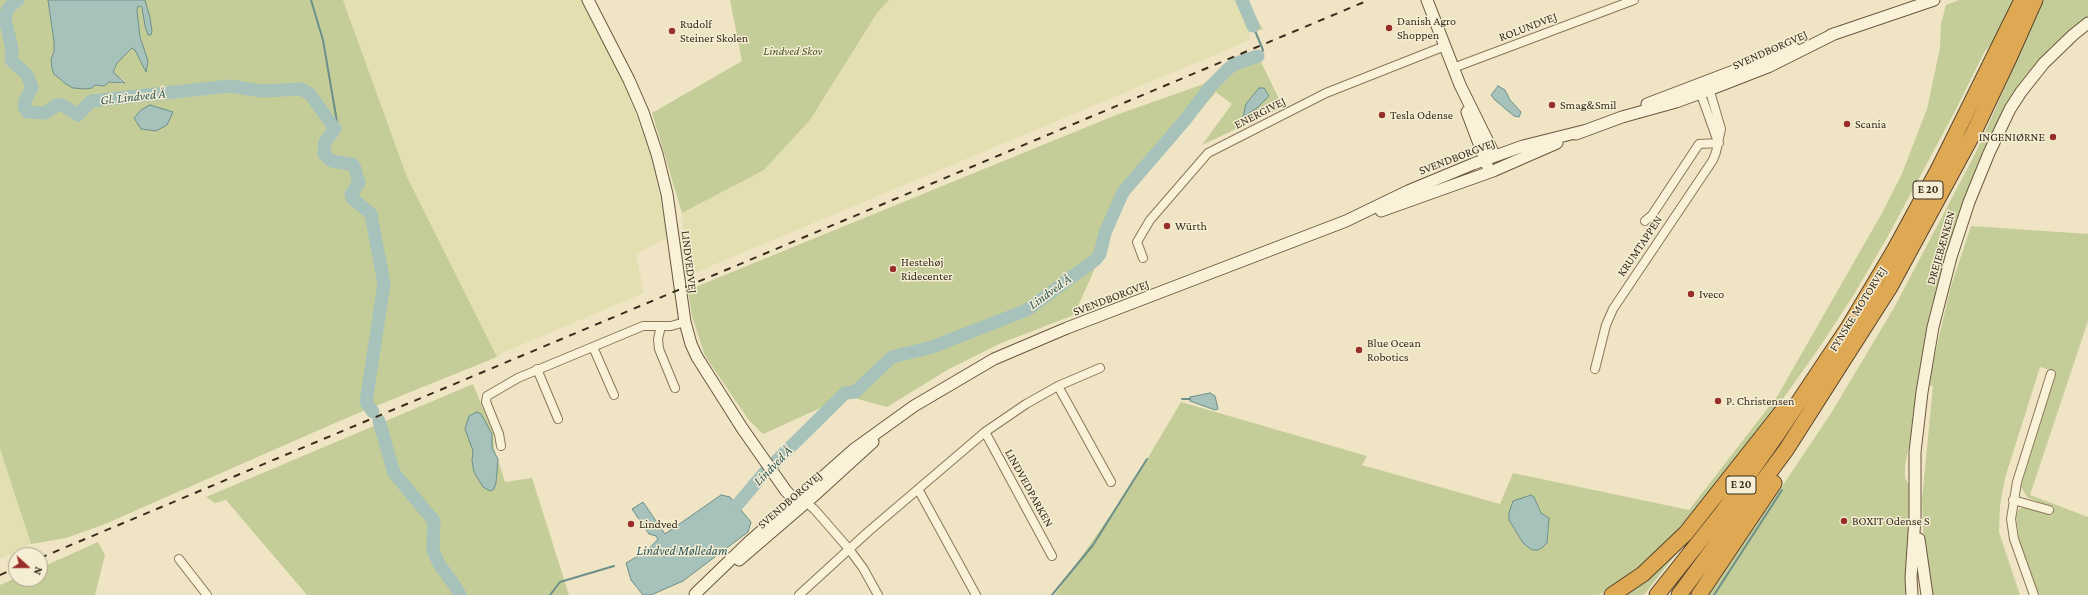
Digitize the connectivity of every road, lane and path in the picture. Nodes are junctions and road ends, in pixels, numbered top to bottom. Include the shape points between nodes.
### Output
1 (588, 0) edge
2 (1427, 0) edge
3 (1634, 0) edge
4 (1910, 0) edge
5 (1934, 0) edge
6 (2022, 0) edge
7 (2035, 0) edge
8 (2088, 23) edge
9 (1862, 24) junction
10 (2088, 29) edge
11 (1445, 46) junction
12 (2061, 47) junction
13 (1453, 68) junction
14 (1460, 84) junction
15 (1703, 87) junction
16 (1583, 131) junction
17 (1719, 143) junction
18 (1496, 156) junction
19 (1488, 165) junction
20 (1346, 221) junction
21 (1645, 221) dead end
22 (1143, 258) dead end
23 (1890, 287) junction
24 (684, 322) junction
25 (661, 326) junction
26 (593, 347) junction
27 (1100, 368) dead end
28 (537, 369) junction
29 (1595, 369) dead end
30 (1819, 372) junction
31 (2051, 374) dead end
32 (1058, 386) junction
33 (675, 388) dead end
34 (614, 395) dead end
35 (558, 419) dead end
36 (985, 432) junction
37 (501, 446) dead end
38 (1111, 482) dead end
39 (918, 489) junction
40 (2013, 500) junction
41 (801, 501) junction
42 (2049, 510) dead end
43 (1915, 518) junction
44 (849, 549) junction
45 (1052, 556) dead end
46 (179, 558) dead end
47 (695, 594) edge
48 (207, 595) edge
49 (799, 595) edge
50 (878, 595) edge
51 (976, 595) edge
52 (1612, 595) edge
53 (1657, 595) edge
54 (1679, 595) edge
55 (1699, 595) edge
56 (1912, 595) edge
57 (1927, 595) edge
58 (2034, 595) edge

1 - 24 main road, LINDVEDVEJ via 630,80 657,154 667,194
2 - 11 main road
3 - 13 street, ROLUNDVEJ
4 - 9 main road, SVENDBORGVEJ
5 - 9 main road, SVENDBORGVEJ
6 - 30 highway, FYNSKE MOTORVEJ / E 20 via 1969,111 1917,210
7 - 23 highway, FYNSKE MOTORVEJ / E 20 via 1974,132
8 - 12 main road, DREJEBÆNKEN
9 - 15 main road, SVENDBORGVEJ via 1767,56
10 - 12 main road
11 - 13 main road
11 - 22 street, ENERGIVEJ via 1326,93 1208,153 1150,220 1137,242
12 - 43 main road, DREJEBÆNKEN via 2036,72 2010,109 1972,195 1951,257 1933,327 1922,392 1915,452
13 - 14 main road
14 - 18 main road
14 - 19 main road
15 - 16 main road, SVENDBORGVEJ via 1676,102
15 - 17 street
16 - 18 main road, SVENDBORGVEJ
16 - 19 main road, SVENDBORGVEJ
17 - 21 street, KRUMTAPPEN via 1699,144 1652,215
17 - 29 street, KRUMTAPPEN via 1713,160 1613,309 1606,325
18 - 19 main road, SVENDBORGVEJ
19 - 20 main road, SVENDBORGVEJ via 1408,191
19 - 20 main road, SVENDBORGVEJ via 1370,216
20 - 41 main road, SVENDBORGVEJ via 994,359 896,418 853,450
23 - 54 highway, FYNSKE MOTORVEJ / E 20 via 1786,450
23 - 55 highway via 1857,352
24 - 25 street
24 - 41 main road, LINDVEDVEJ via 697,357 786,491
25 - 26 street via 643,326
25 - 33 street via 657,344
26 - 28 street
26 - 34 street
27 - 32 street
28 - 35 street
28 - 37 street via 486,396
30 - 52 highway via 1780,412 1686,533 1643,574
30 - 53 highway, FYNSKE MOTORVEJ / E 20 via 1722,513
31 - 40 street
32 - 36 street via 1019,408
32 - 38 street
36 - 39 street
36 - 45 street, LINDVEDPARKEN
39 - 44 street
39 - 51 street
40 - 42 street
40 - 58 street via 2014,539
41 - 44 street via 816,510
41 - 47 main road, SVENDBORGVEJ via 757,546
43 - 56 main road, DREJEBÆNKEN
43 - 57 main road, DREJEBÆNKEN
44 - 49 street
44 - 50 street
46 - 48 street

